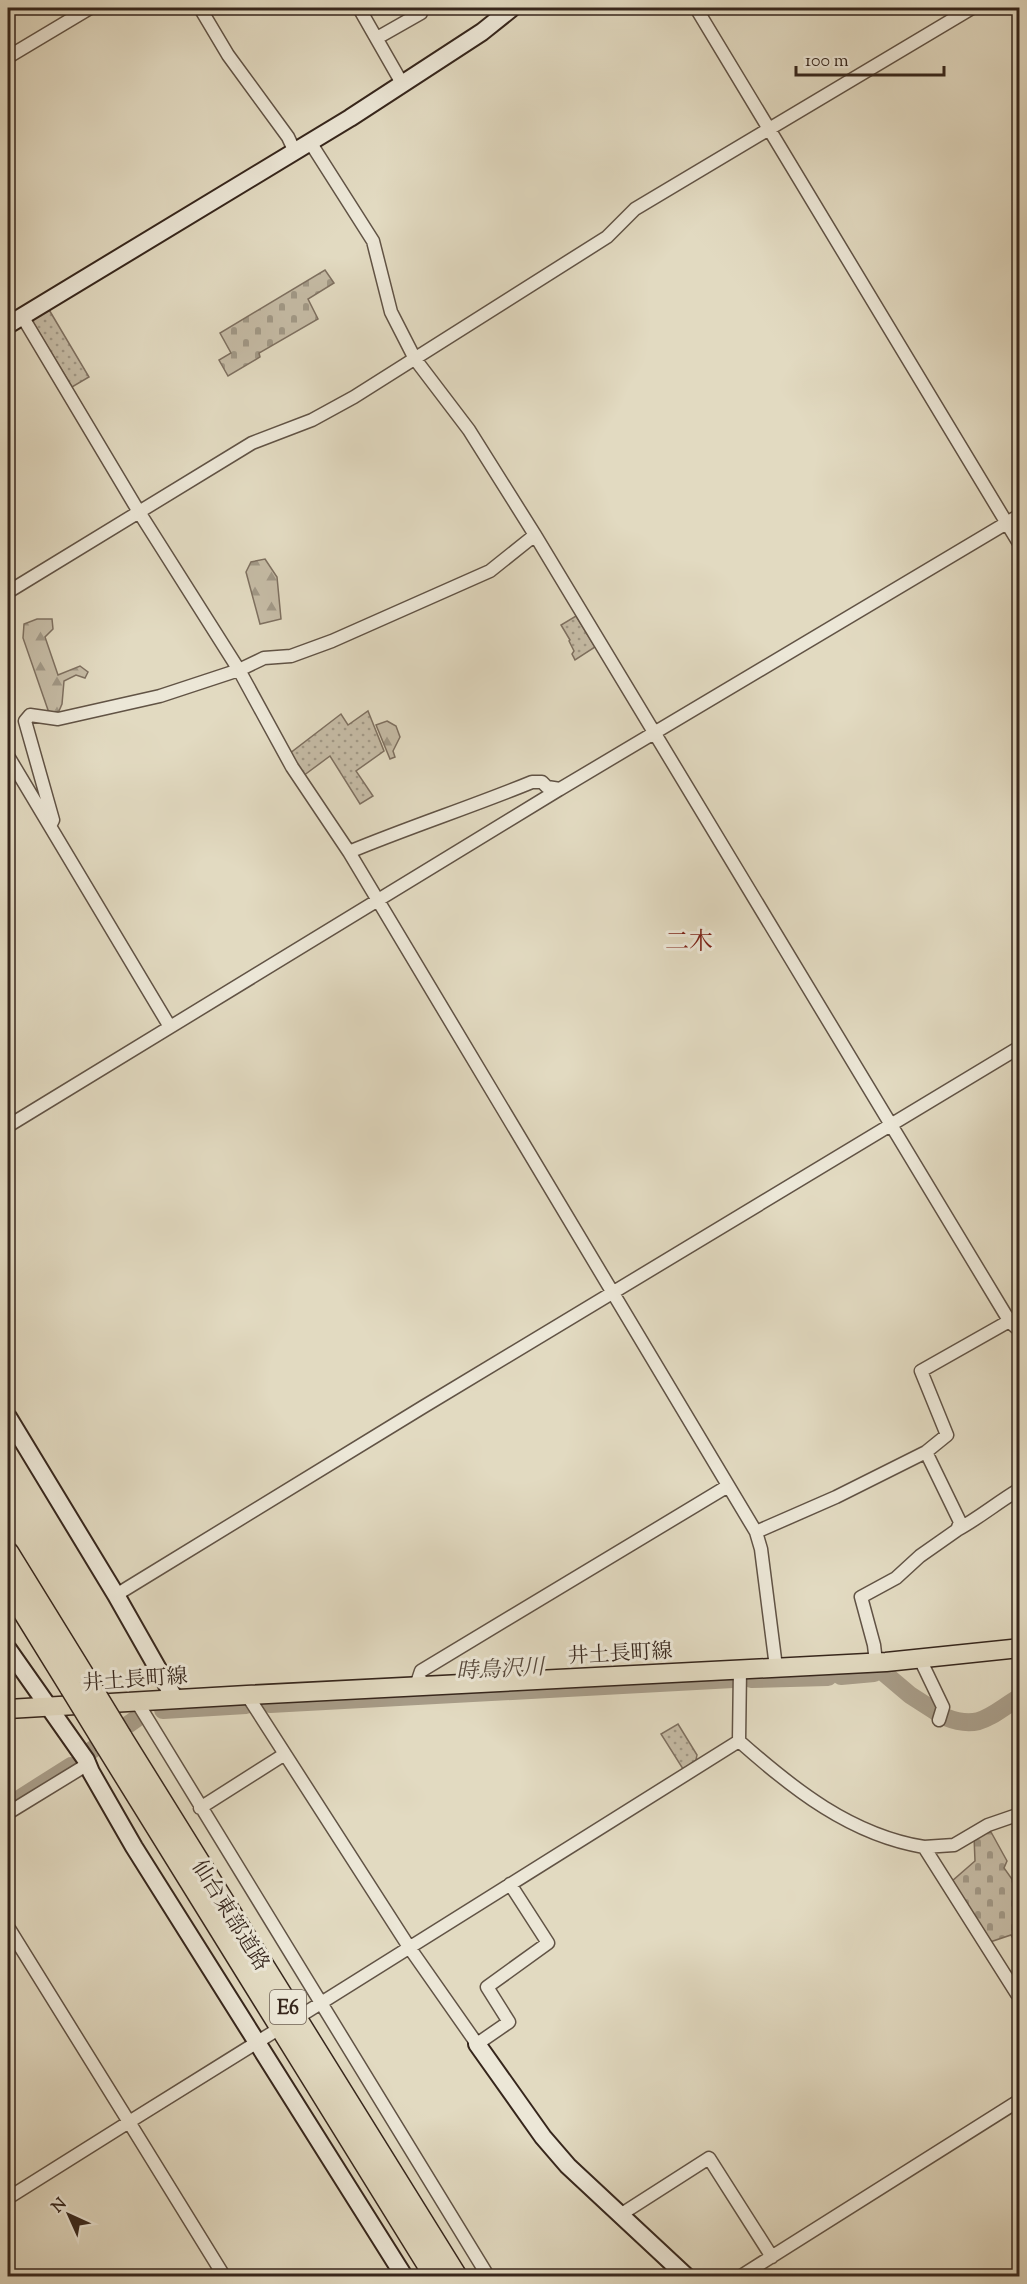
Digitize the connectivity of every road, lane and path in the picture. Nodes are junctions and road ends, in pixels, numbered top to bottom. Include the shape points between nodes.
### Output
1 (90, 8) edge
2 (200, 8) edge
3 (359, 8) edge
4 (512, 8) edge
5 (696, 8) edge
6 (972, 8) edge
7 (421, 13) dead end
8 (376, 38) junction
9 (8, 57) edge
10 (403, 85) junction
11 (769, 130) junction
12 (310, 142) junction
13 (295, 152) junction
14 (15, 321) edge
15 (416, 359) junction
16 (139, 512) junction
17 (1020, 515) edge
18 (1006, 523) junction
19 (534, 535) junction
20 (1020, 545) edge
21 (8, 592) edge
22 (238, 670) junction
23 (655, 732) junction
24 (8, 756) edge
25 (560, 789) junction
26 (50, 826) junction
27 (349, 852) junction
28 (378, 901) junction
29 (170, 1027) junction
30 (1020, 1047) edge
31 (8, 1126) edge
32 (891, 1126) junction
33 (613, 1292) junction
34 (1015, 1318) edge
35 (1020, 1331) edge
36 (8, 1417) edge
37 (926, 1452) junction
38 (728, 1486) junction
39 (1020, 1489) edge
40 (957, 1530) junction
41 (756, 1533) junction
42 (8, 1553) edge
43 (8, 1586) edge
44 (8, 1592) edge
45 (116, 1595) junction
46 (35, 1629) junction
47 (1020, 1648) edge
48 (8, 1649) edge
49 (920, 1659) junction
50 (876, 1662) junction
51 (776, 1667) junction
52 (740, 1669) junction
53 (416, 1686) junction
54 (80, 1687) junction
55 (247, 1695) junction
56 (175, 1699) junction
57 (136, 1702) junction
58 (49, 1707) junction
59 (8, 1709) edge
60 (939, 1720) dead end
61 (113, 1741) junction
62 (739, 1741) junction
63 (285, 1754) junction
64 (88, 1764) junction
65 (201, 1808) junction
66 (8, 1813) edge
67 (1020, 1814) edge
68 (924, 1847) junction
69 (510, 1884) junction
70 (8, 1928) edge
71 (409, 1947) junction
72 (1019, 1994) edge
73 (320, 2003) junction
74 (304, 2013) dead end
75 (272, 2033) dead end
76 (257, 2042) junction
77 (477, 2044) junction
78 (1020, 2100) edge
79 (129, 2122) junction
80 (8, 2198) edge
81 (620, 2215) junction
82 (771, 2257) junction
83 (224, 2277) edge
84 (404, 2277) edge
85 (435, 2277) edge
86 (456, 2277) edge
87 (488, 2277) edge
88 (686, 2277) edge
89 (741, 2277) edge

1 - 9 street
2 - 13 street
3 - 8 street
4 - 10 street
5 - 11 street
6 - 11 street
7 - 8 street
8 - 10 street
10 - 12 street
11 - 15 street via 635,209 607,237
11 - 18 street
12 - 13 street
12 - 15 street via 373,241 391,312
13 - 14 street
14 - 16 street
15 - 16 street via 312,420 252,443
15 - 19 street via 469,430
16 - 21 street
16 - 22 street
17 - 18 street
18 - 20 street
18 - 23 street
19 - 22 street via 480,576 332,641 291,656 264,658
19 - 23 street
22 - 26 street via 160,696 58,719 30,715 25,721 53,820
22 - 27 street via 292,767
23 - 25 street
23 - 32 street
24 - 26 street
25 - 27 street via 532,782
25 - 28 street
26 - 29 street
27 - 28 street
28 - 29 street
28 - 33 street
29 - 31 street
30 - 32 street
32 - 33 street
32 - 34 street
33 - 38 street
33 - 45 street
34 - 35 street
34 - 37 street via 921,1371 947,1435
36 - 45 street
37 - 40 street via 960,1522
37 - 41 street
38 - 41 street
38 - 53 street via 421,1671
39 - 40 street
40 - 50 street via 896,1578 861,1598
41 - 51 street
42 - 54 highway, 仙台東部道路 / E6
43 - 46 highway, 仙台東部道路 / E6
44 - 46 highway
45 - 56 street
46 - 54 highway, 仙台東部道路 / E6
47 - 49 main road, 井土長町線
48 - 58 street
49 - 50 main road, 井土長町線
49 - 60 street via 943,1707
50 - 51 main road, 井土長町線
51 - 52 main road, 井土長町線
52 - 53 main road, 井土長町線
52 - 62 street
53 - 55 main road, 井土長町線
54 - 61 highway, 仙台東部道路 / E6, bridge
55 - 56 main road, 井土長町線
55 - 63 street
56 - 57 main road, 井土長町線
57 - 58 main road, 井土長町線
57 - 65 street
58 - 59 main road, 井土長町線
58 - 64 street
61 - 85 highway, 仙台東部道路 / E6
61 - 86 highway, 仙台東部道路 / E6
62 - 68 street via 834,1815 870,1832
62 - 69 street
63 - 65 street
63 - 71 street
64 - 66 street
64 - 76 street via 134,1847
65 - 73 street
67 - 68 street via 988,1825 954,1845
68 - 72 street
69 - 71 street
69 - 77 street via 548,1943 486,1988 509,2022
70 - 79 street
71 - 73 street
71 - 77 street
73 - 74 street
73 - 87 street
75 - 76 street
76 - 79 street
76 - 84 street
77 - 81 street via 543,2137
78 - 82 street
79 - 80 street
79 - 83 street
81 - 82 street via 709,2158
81 - 88 street
82 - 89 street

